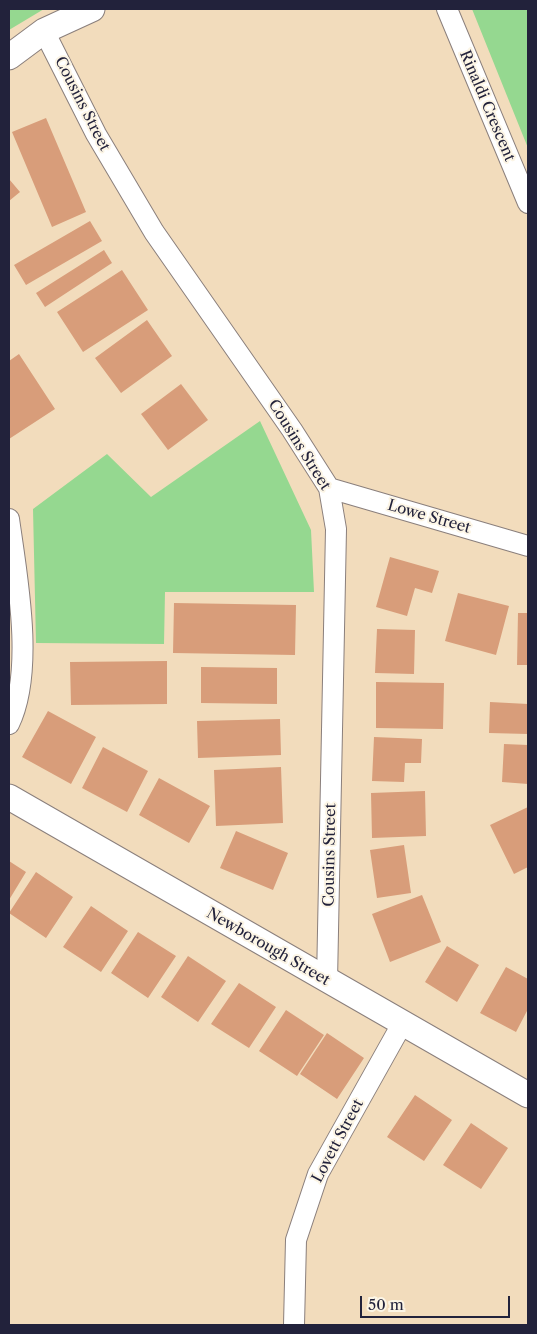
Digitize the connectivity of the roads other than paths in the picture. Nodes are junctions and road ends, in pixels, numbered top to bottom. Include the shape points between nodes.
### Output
1 (92, 9) edge
2 (446, 9) edge
3 (44, 31) junction
4 (9, 57) edge
5 (528, 203) edge
6 (329, 488) junction
7 (9, 519) edge
8 (528, 546) edge
9 (9, 724) edge
10 (9, 797) edge
11 (327, 981) junction
12 (402, 1024) junction
13 (528, 1095) edge
14 (294, 1325) edge

1 - 3 street
2 - 5 street, Rinaldi Crescent
3 - 4 street
3 - 6 street, Cousins Street via 96,134 154,232
6 - 8 street, Lowe Street
6 - 11 street, Cousins Street via 336,529
7 - 9 street via 20,596 23,662
10 - 11 street, Newborough Street
11 - 12 street, Newborough Street
12 - 13 street, Newborough Street
12 - 14 street, Lovett Street via 318,1174 296,1240

